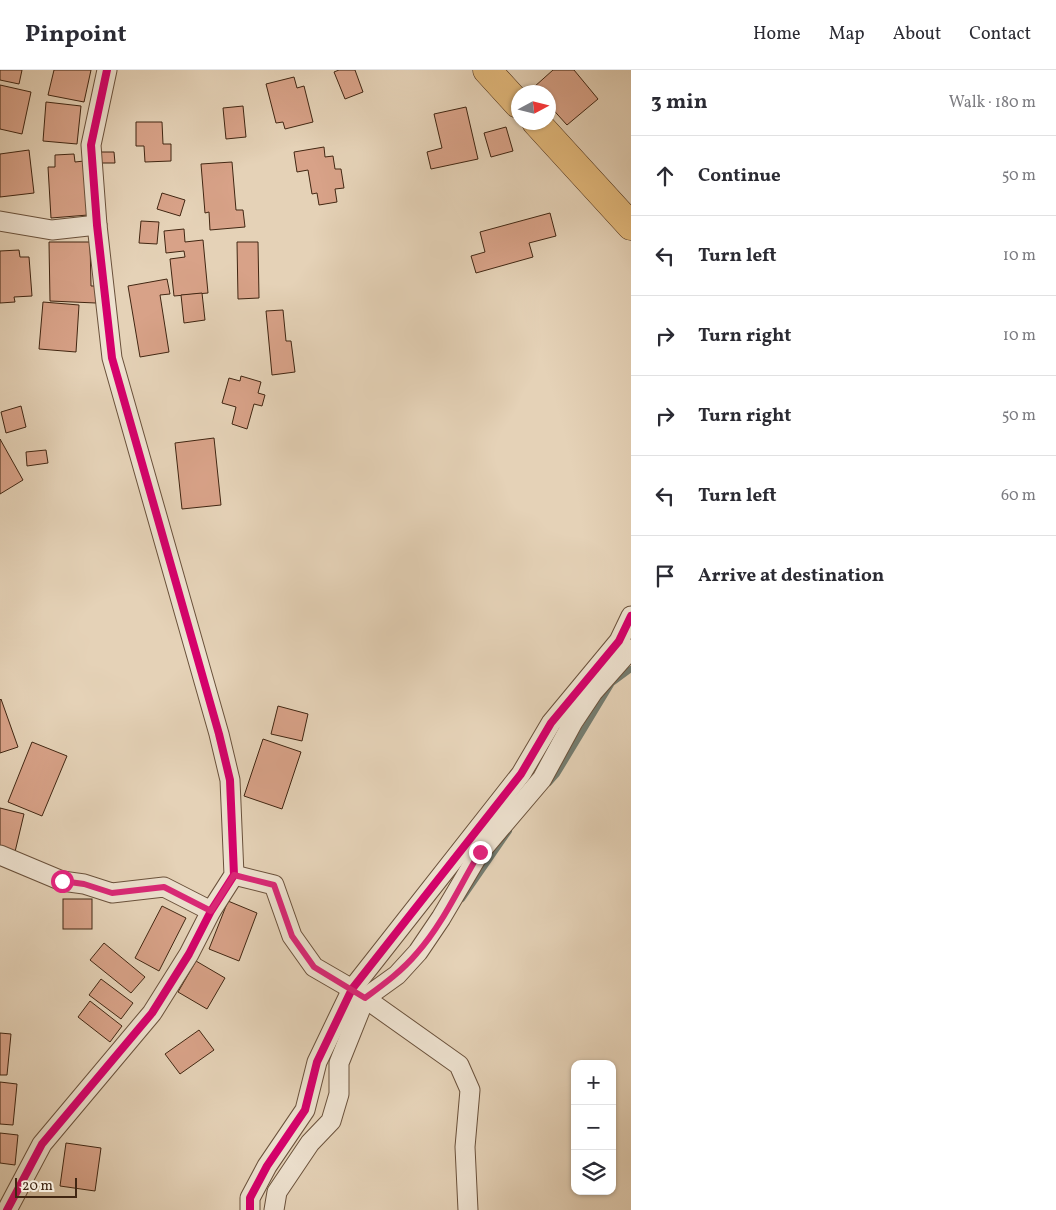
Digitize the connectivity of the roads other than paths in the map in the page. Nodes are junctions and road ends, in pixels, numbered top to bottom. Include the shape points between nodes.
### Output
1 (107, 70) edge
2 (487, 70) edge
3 (511, 96) edge
4 (543, 130) edge
5 (0, 221) edge
6 (97, 225) junction
7 (631, 226) edge
8 (631, 616) edge
9 (631, 649) edge
10 (0, 855) edge
11 (234, 875) junction
12 (211, 911) junction
13 (358, 994) junction
14 (7, 1210) edge
15 (250, 1210) edge
16 (274, 1210) edge
17 (468, 1210) edge

1 - 6 street via 91,145
2 - 3 main road
4 - 7 main road
5 - 6 street via 52,230
6 - 11 street via 112,358 220,734 230,780
8 - 13 street via 620,641 551,723 521,774
9 - 13 street via 572,722 542,779 480,852 418,952 396,975
10 - 12 street via 62,881 112,893 164,887
11 - 12 street
11 - 13 street via 274,885 292,936 314,967
12 - 14 street via 152,1013 42,1144
13 - 15 street via 317,1062 305,1110 263,1174 250,1198
13 - 16 street via 339,1063 339,1094 331,1121 310,1143 277,1192
13 - 17 street via 459,1065 470,1090 465,1147

